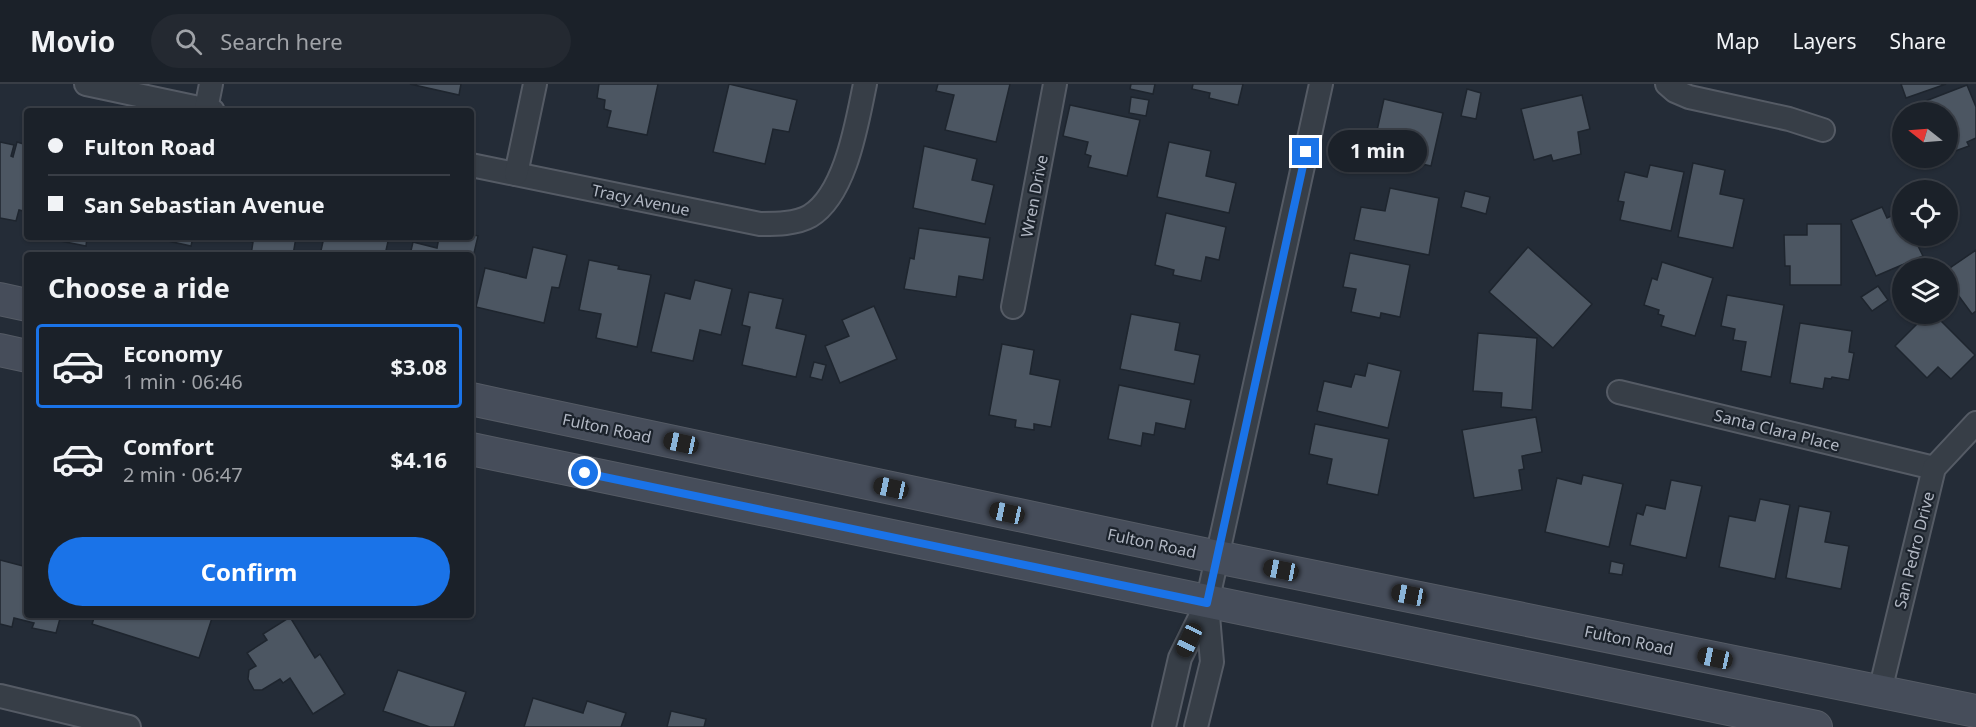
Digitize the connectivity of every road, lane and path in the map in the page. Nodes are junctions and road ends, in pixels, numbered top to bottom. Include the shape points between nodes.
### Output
1 (86, 84) edge
2 (211, 84) edge
3 (535, 84) edge
4 (865, 84) edge
5 (1055, 84) edge
6 (1321, 84) edge
7 (1667, 84) edge
8 (200, 108) edge
9 (209, 108) edge
10 (1823, 130) dead end
11 (474, 166) edge
12 (516, 174) junction
13 (0, 299) edge
14 (24, 304) edge
15 (1013, 307) dead end
16 (0, 350) edge
17 (24, 355) edge
18 (1619, 392) dead end
19 (474, 400) edge
20 (1976, 423) edge
21 (474, 450) edge
22 (1934, 468) junction
23 (1217, 557) junction
24 (1207, 603) junction
25 (1880, 691) junction
26 (0, 696) edge
27 (1976, 711) edge
28 (106, 724) edge
29 (129, 727) edge
30 (1164, 727) edge
31 (1196, 727) edge
32 (1815, 727) edge

1 - 8 street
2 - 9 street
3 - 12 street
4 - 12 street, Tracy Avenue via 846,162 825,201 811,215 778,224 760,224
5 - 15 street, Wren Drive
6 - 23 street
7 - 10 street via 1689,97
11 - 12 street, Tracy Avenue
13 - 14 main road
16 - 17 main road
18 - 22 street, Santa Clara Place
19 - 23 main road, Fulton Road
20 - 22 street, San Pedro Drive
21 - 24 main road
22 - 25 street, San Pedro Drive
23 - 24 street
23 - 25 main road, Fulton Road
24 - 30 street via 1180,658
24 - 31 street via 1212,662
24 - 32 main road
25 - 27 main road, Fulton Road
26 - 28 street
28 - 29 street

